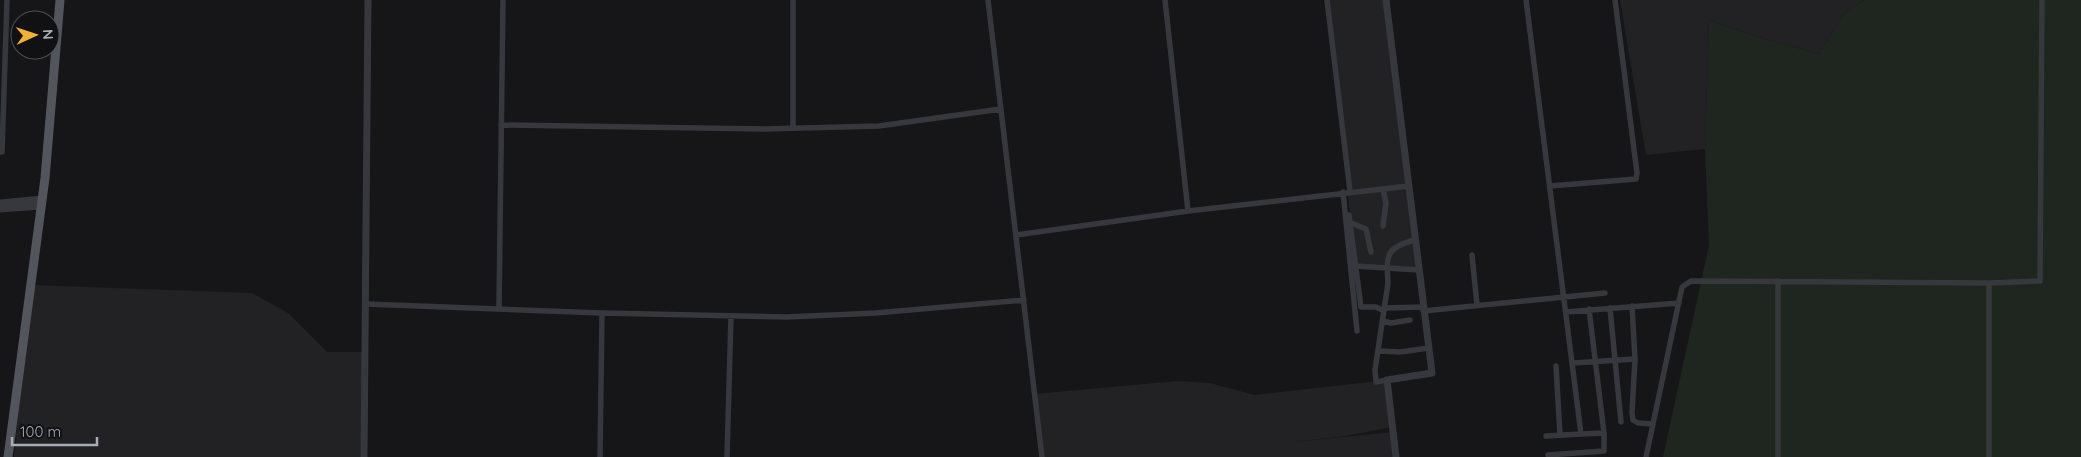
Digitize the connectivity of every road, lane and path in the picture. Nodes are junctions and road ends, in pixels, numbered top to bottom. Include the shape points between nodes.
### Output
1 (56, 0) edge
2 (60, 0) edge
3 (368, 0) edge
4 (503, 0) edge
5 (793, 0) edge
6 (988, 0) edge
7 (1165, 0) edge
8 (1327, 0) edge
9 (1386, 0) edge
10 (1526, 0) edge
11 (1615, 0) edge
12 (2042, 0) edge
13 (5, 4) edge
14 (1001, 109) junction
15 (2, 112) edge
16 (502, 125) junction
17 (792, 128) junction
18 (0, 152) edge
19 (1409, 186) junction
20 (1550, 186) junction
21 (1382, 189) junction
22 (1350, 191) junction
23 (1343, 192) junction
24 (0, 203) edge
25 (40, 203) junction
26 (0, 209) edge
27 (1188, 211) junction
28 (1348, 220) junction
29 (1383, 226) dead end
30 (1016, 235) junction
31 (1414, 240) junction
32 (1371, 252) dead end
33 (1472, 256) dead end
34 (1354, 266) junction
35 (1387, 269) junction
36 (1419, 270) junction
37 (1778, 281) junction
38 (1989, 283) junction
39 (1605, 293) dead end
40 (1563, 296) junction
41 (1024, 300) junction
42 (1679, 303) junction
43 (366, 304) junction
44 (1477, 305) junction
45 (1632, 306) junction
46 (499, 308) junction
47 (1610, 308) junction
48 (1423, 309) junction
49 (1384, 310) junction
50 (1589, 310) junction
51 (1566, 312) junction
52 (602, 313) junction
53 (731, 316) junction
54 (1410, 320) dead end
55 (1382, 321) junction
56 (1357, 330) dead end
57 (1428, 348) junction
58 (1378, 351) junction
59 (1635, 359) junction
60 (1615, 361) junction
61 (1595, 362) junction
62 (1573, 363) junction
63 (1556, 366) dead end
64 (1387, 380) junction
65 (1621, 422) dead end
66 (1653, 424) junction
67 (1604, 433) junction
68 (1581, 434) junction
69 (1560, 435) junction
70 (1546, 436) dead end
71 (1548, 455) dead end
72 (7, 457) edge
73 (364, 457) edge
74 (600, 457) edge
75 (728, 457) edge
76 (1042, 457) edge
77 (1396, 457) edge
78 (1646, 457) edge
79 (1778, 457) edge
80 (1989, 457) edge

1 - 25 main road
2 - 25 main road
3 - 43 street
4 - 16 street
5 - 17 street
6 - 14 street
7 - 27 street
8 - 22 street
9 - 19 street
10 - 20 street
11 - 20 street via 1638,173 1636,179
12 - 38 street via 2040,280
13 - 15 street
14 - 17 street via 879,126
14 - 30 street
15 - 18 street
16 - 17 street
16 - 46 street
19 - 21 street
19 - 31 street
20 - 40 street
21 - 22 street
21 - 29 street via 1386,203
22 - 23 street
23 - 27 street
23 - 28 street
24 - 25 street
25 - 26 street
25 - 72 main road
27 - 30 street
28 - 32 street via 1366,229
28 - 34 street
30 - 41 street
31 - 35 street via 1391,249
31 - 36 street
33 - 44 street
34 - 35 street
34 - 49 street via 1360,307
34 - 56 street
35 - 36 street
35 - 49 street
36 - 48 street
37 - 38 street
37 - 42 street via 1691,281 1682,287
37 - 79 street
38 - 80 street
39 - 40 street
40 - 44 street
40 - 51 street
41 - 53 street via 830,316
41 - 76 street
42 - 45 street
42 - 66 street
43 - 46 street
43 - 73 street
44 - 48 street
45 - 47 street
45 - 59 street
46 - 52 street
47 - 50 street
47 - 60 street
48 - 49 street via 1400,306
48 - 57 street
49 - 55 street
50 - 51 street
50 - 61 street
51 - 62 street
52 - 53 street
52 - 74 street
53 - 75 street
54 - 55 street
55 - 58 street
57 - 58 street
57 - 64 street via 1432,374
58 - 64 street via 1376,382
59 - 60 street
59 - 66 street via 1631,402 1633,420
60 - 61 street
60 - 65 street
61 - 62 street
61 - 67 street
62 - 68 street
63 - 69 street
64 - 77 street
66 - 78 street
67 - 68 street
67 - 71 street via 1604,451
68 - 69 street
69 - 70 street

